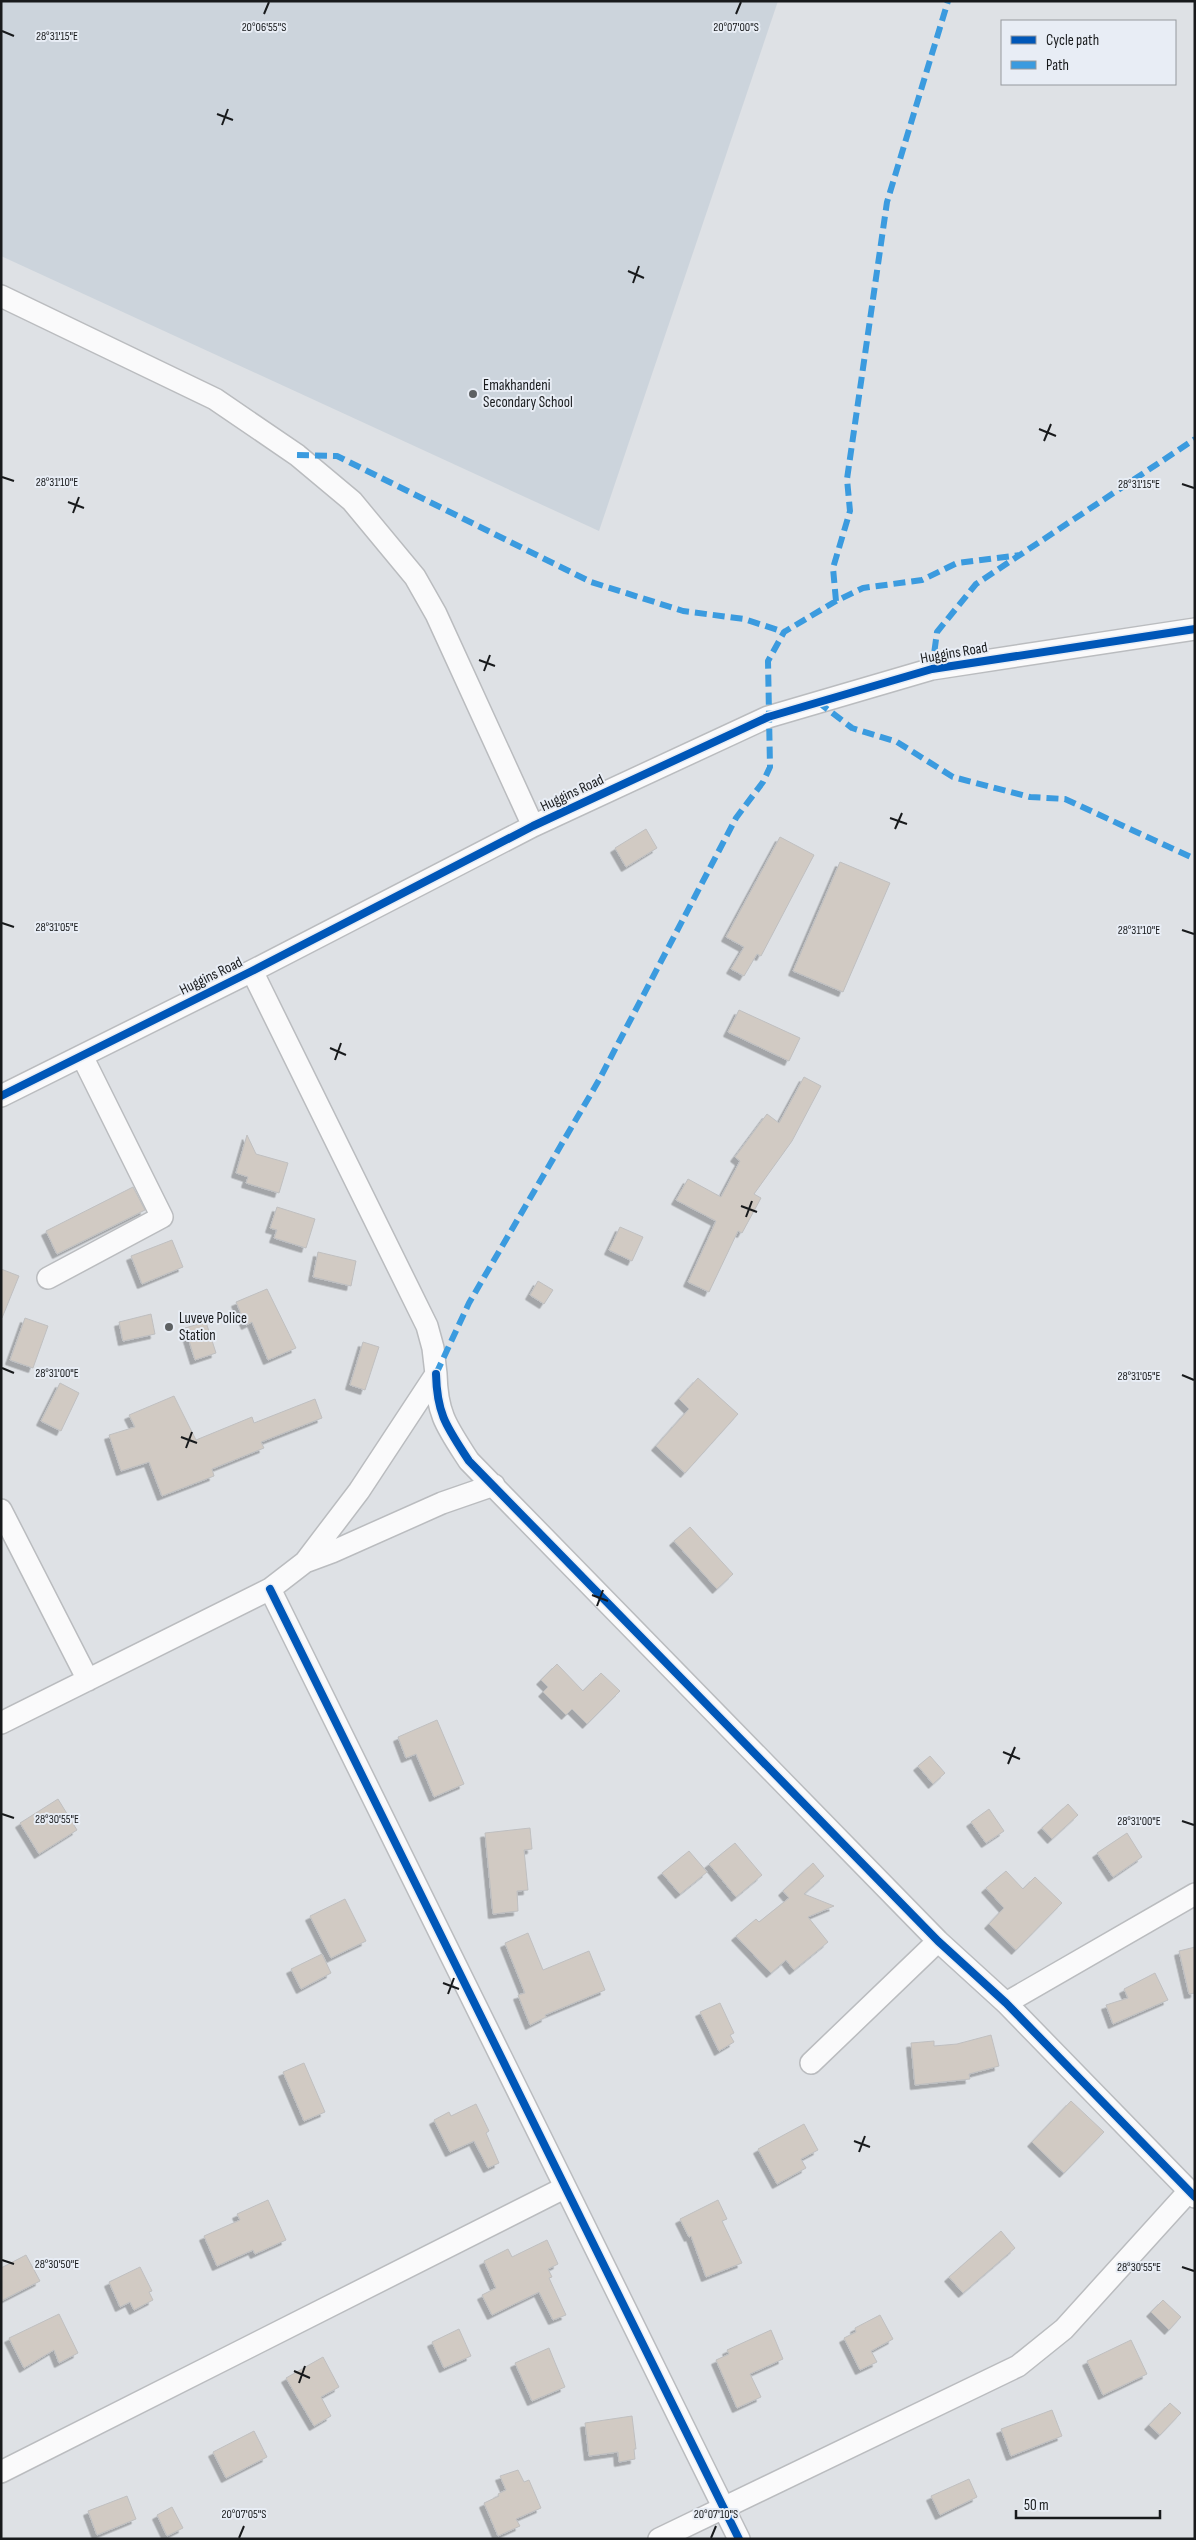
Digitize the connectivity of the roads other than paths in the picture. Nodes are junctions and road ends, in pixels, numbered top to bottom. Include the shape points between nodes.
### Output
1 (1, 296) edge
2 (1195, 629) edge
3 (533, 826) junction
4 (252, 971) junction
5 (82, 1056) junction
6 (1, 1096) edge
7 (48, 1278) dead end
8 (436, 1374) junction
9 (494, 1485) junction
10 (1, 1510) edge
11 (305, 1562) junction
12 (270, 1590) junction
13 (88, 1680) junction
14 (1, 1723) edge
15 (1195, 1894) edge
16 (938, 1940) junction
17 (1006, 2003) junction
18 (811, 2063) dead end
19 (564, 2188) junction
20 (1192, 2194) edge
21 (1, 2472) edge
22 (723, 2507) junction
23 (659, 2539) edge
24 (739, 2539) edge

1 - 3 street via 216,399 297,454 352,501 415,577 436,614
2 - 3 street, Huggins Road via 932,669 776,714
3 - 4 street, Huggins Road
4 - 5 street, Huggins Road
4 - 8 street via 427,1326
5 - 6 street, Huggins Road
5 - 7 street via 162,1217
8 - 9 street via 442,1419 469,1461
8 - 11 street via 359,1491
9 - 11 street via 442,1503
9 - 16 street
10 - 13 street
11 - 12 street
12 - 13 street
12 - 19 street
13 - 14 street
15 - 17 street
16 - 17 street
16 - 18 street
17 - 20 street
19 - 21 street
19 - 22 street
20 - 22 street via 1064,2329 1018,2366
22 - 23 street
22 - 24 street

